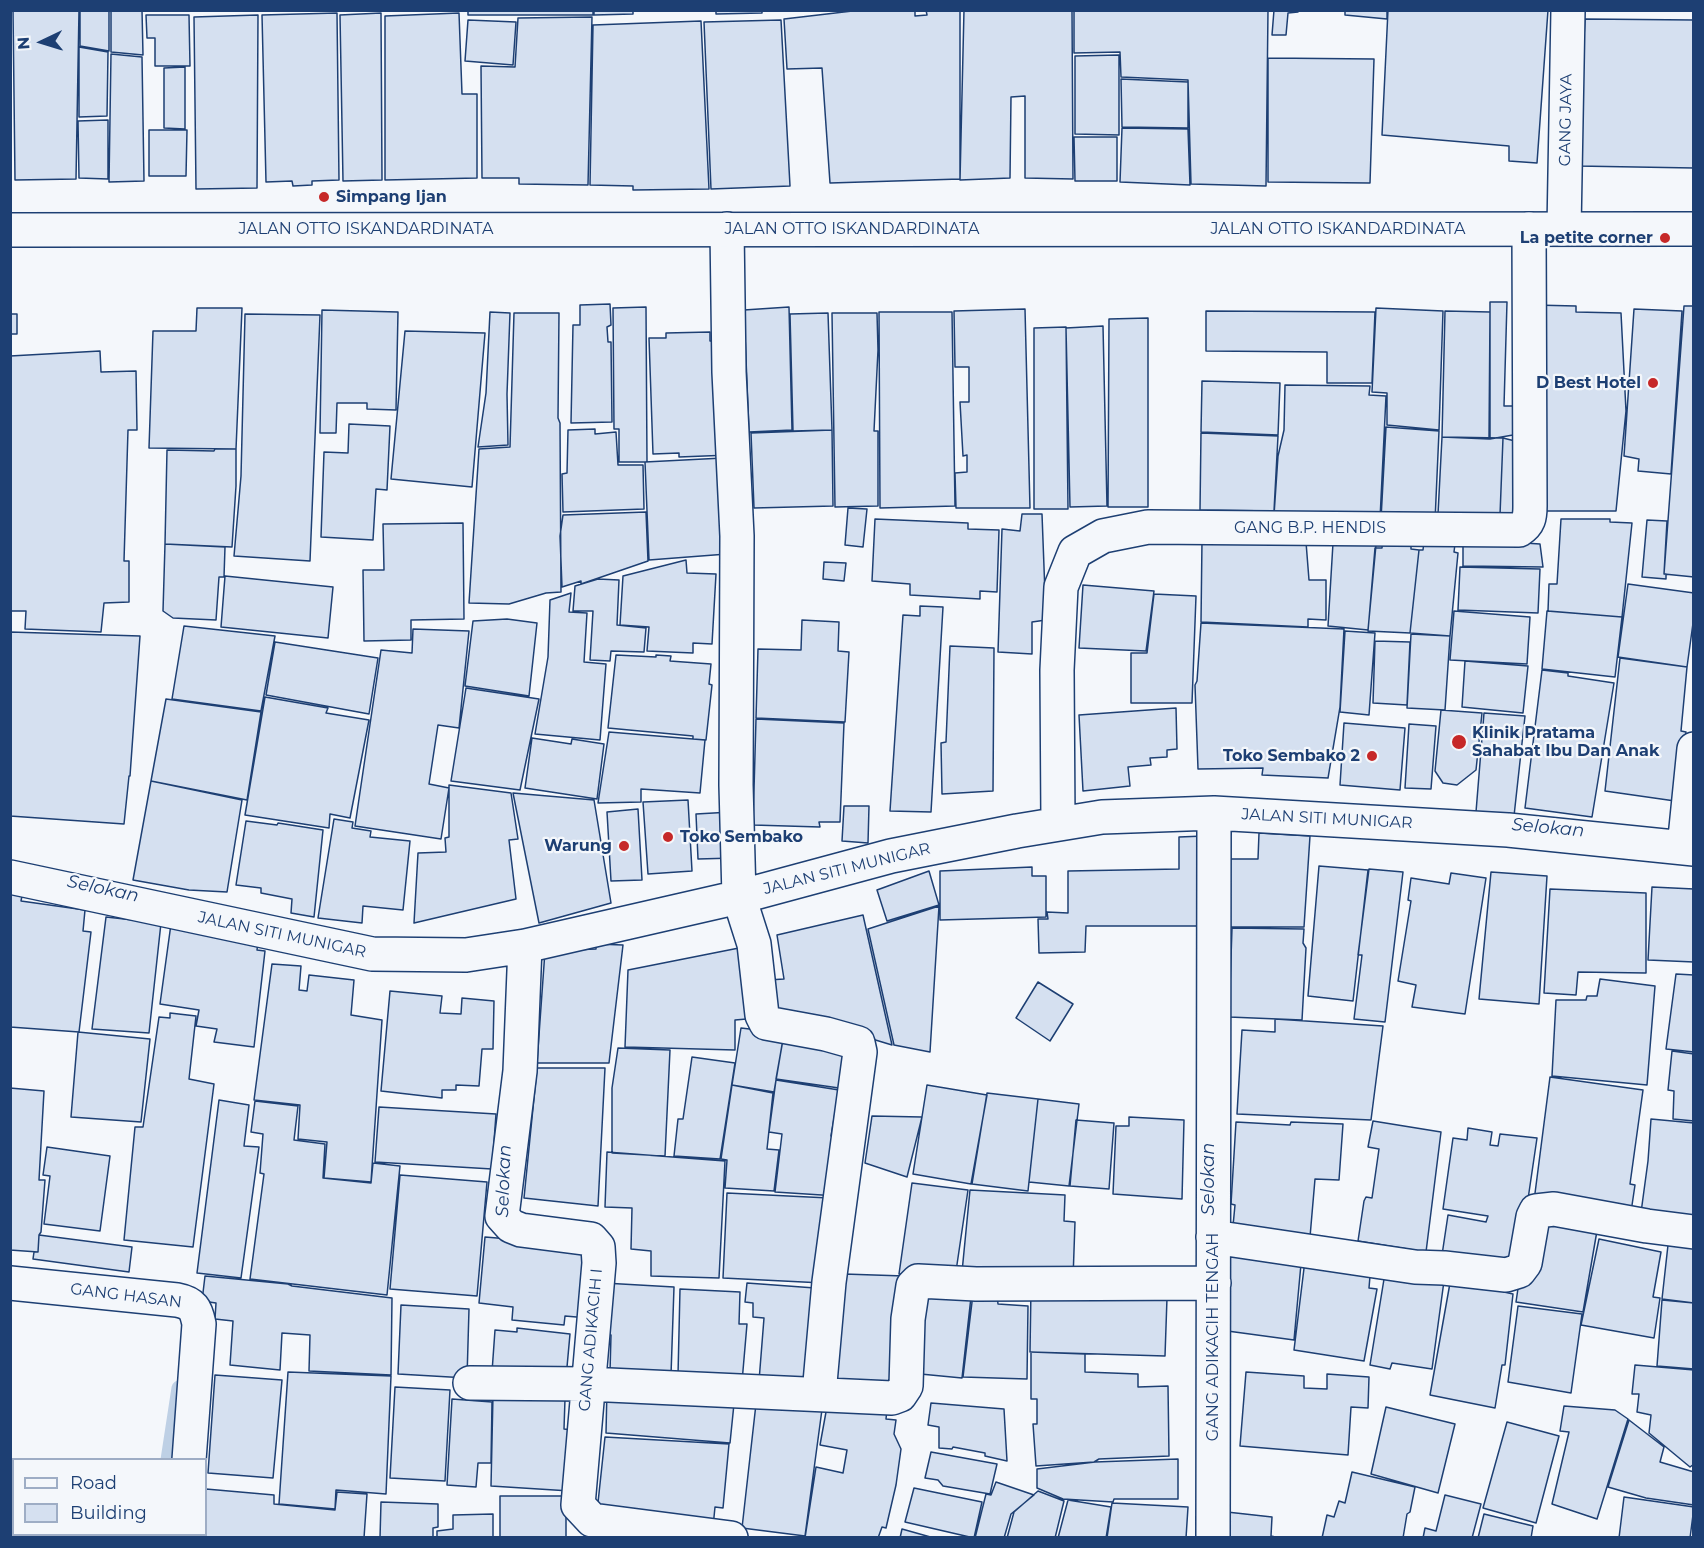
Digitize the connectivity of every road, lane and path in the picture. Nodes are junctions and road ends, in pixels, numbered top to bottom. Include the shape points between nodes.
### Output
1 (1568, 10) edge
2 (727, 229) junction
3 (1529, 229) junction
4 (1564, 229) junction
5 (1694, 229) edge
6 (10, 230) edge
7 (1694, 749) edge
8 (1214, 813) junction
9 (1058, 824) junction
10 (1689, 849) edge
11 (10, 877) edge
12 (739, 897) junction
13 (517, 948) junction
14 (1694, 1232) edge
15 (1213, 1237) junction
16 (10, 1283) edge
17 (1207, 1283) junction
18 (470, 1383) dead end
19 (587, 1384) junction
20 (819, 1394) junction
21 (189, 1458) edge
22 (590, 1530) edge
23 (730, 1538) edge
24 (1213, 1538) edge

1 - 4 street, GANG JAYA
2 - 3 street, JALAN OTTO ISKANDARDINATA
2 - 6 street, JALAN OTTO ISKANDARDINATA
2 - 12 street via 736,536
3 - 4 street, JALAN OTTO ISKANDARDINATA
3 - 9 street, GANG B.P. HENDIS via 1530,506 1525,526 1519,530 1148,527 1103,536 1076,552 1061,587 1056,670
4 - 5 street, JALAN OTTO ISKANDARDINATA
7 - 10 street
8 - 9 street, JALAN SITI MUNIGAR via 1102,817
8 - 10 street, JALAN SITI MUNIGAR via 1509,830
8 - 15 street, GANG ADIKACIH TENGAH
9 - 12 street, JALAN SITI MUNIGAR via 891,856
11 - 13 street, JALAN SITI MUNIGAR via 372,954 466,955
12 - 13 street, JALAN SITI MUNIGAR
12 - 20 street via 754,945 766,1023 858,1043 860,1052 829,1282
13 - 19 street, GANG ADIKACIH I via 520,1071 502,1216 521,1230 591,1239 598,1247
14 - 15 street via 1554,1209 1536,1211 1525,1263 1519,1271 1506,1275 1415,1267
15 - 17 street, GANG ADIKACIH TENGAH
16 - 21 street, GANG HASAN via 189,1303 196,1310 199,1324
17 - 20 street via 918,1281 910,1300 906,1386 900,1395 892,1398
17 - 24 street, GANG ADIKACIH TENGAH
18 - 19 street
19 - 20 street
19 - 22 street, GANG ADIKACIH I via 578,1505
22 - 23 street

